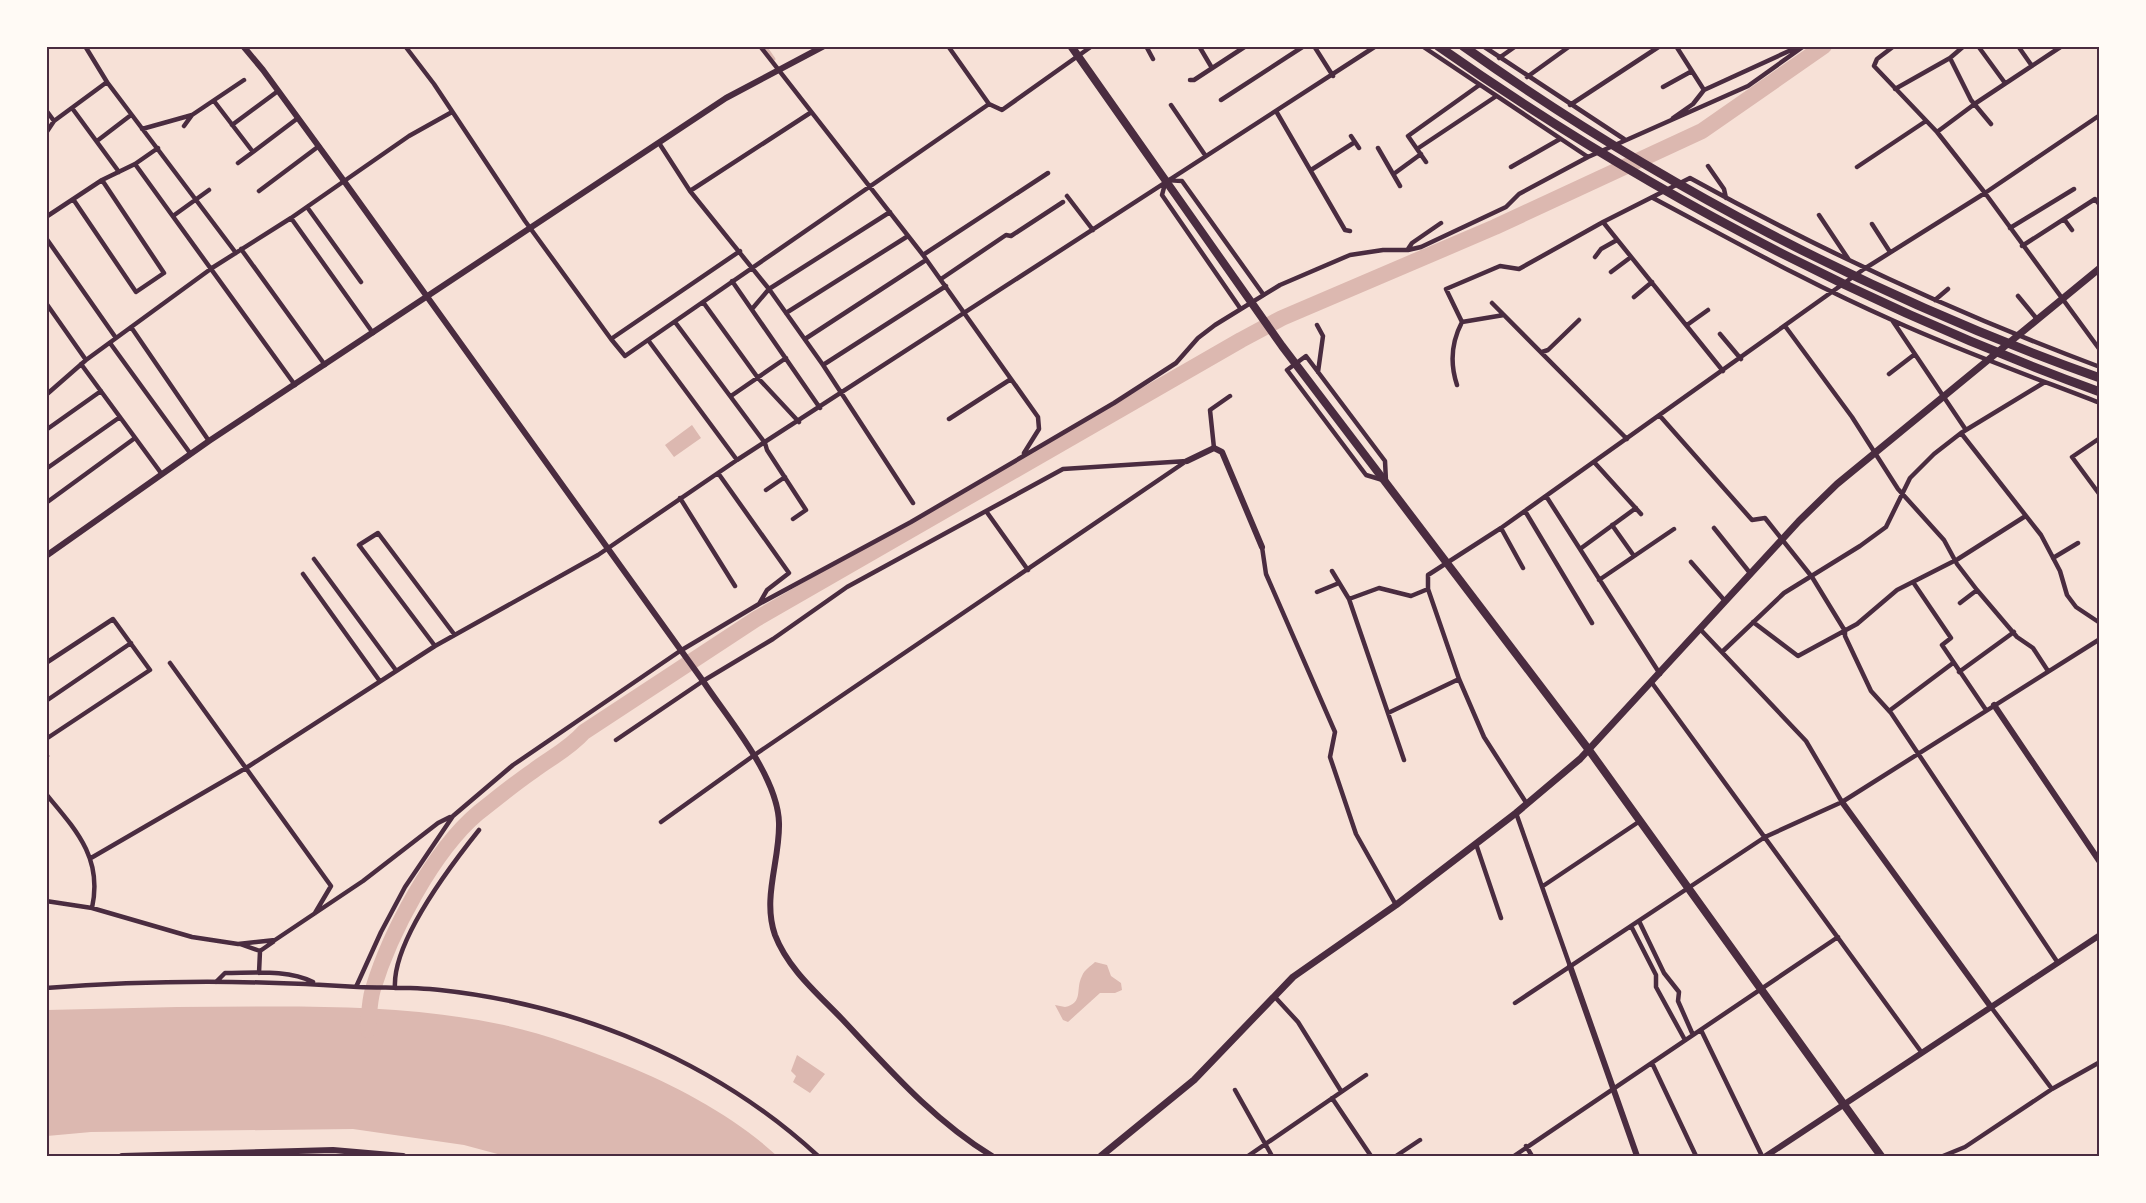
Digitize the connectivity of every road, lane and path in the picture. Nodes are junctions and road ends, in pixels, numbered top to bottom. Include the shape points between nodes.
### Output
1 (86, 46) edge
2 (243, 46) edge
3 (405, 46) edge
4 (760, 46) edge
5 (824, 46) edge
6 (948, 46) edge
7 (1071, 46) edge
8 (1092, 46) edge
9 (1146, 46) edge
10 (1199, 46) edge
11 (1246, 46) edge
12 (1304, 46) edge
13 (1314, 46) edge
14 (1376, 46) edge
15 (1422, 46) edge
16 (1438, 46) edge
17 (1463, 46) edge
18 (1483, 46) edge
19 (1516, 46) edge
20 (1570, 46) edge
21 (1660, 46) edge
22 (1676, 46) edge
23 (1802, 46) edge
24 (1894, 46) edge
25 (1964, 46) edge
26 (1978, 46) edge
27 (2018, 46) edge
28 (2060, 47) edge
29 (1077, 56) junction
30 (1499, 58) junction
31 (1950, 58) junction
32 (1153, 59) dead end
33 (2032, 66) junction
34 (1212, 68) junction
35 (777, 70) junction
36 (1692, 71) junction
37 (1333, 76) junction
38 (1527, 77) junction
39 (244, 80) dead end
40 (1190, 80) dead end
41 (107, 82) junction
42 (2005, 83) junction
43 (1478, 86) junction
44 (1663, 87) dead end
45 (1895, 89) junction
46 (1704, 90) junction
47 (278, 91) junction
48 (1495, 97) junction
49 (213, 100) junction
50 (1221, 100) dead end
51 (1976, 103) junction
52 (989, 104) junction
53 (1171, 105) dead end
54 (1570, 105) junction
55 (72, 108) junction
56 (46, 110) edge
57 (1276, 111) junction
58 (452, 112) junction
59 (810, 113) junction
60 (131, 115) junction
61 (192, 115) junction
62 (2100, 115) edge
63 (298, 118) junction
64 (54, 121) junction
65 (1926, 121) junction
66 (1668, 122) junction
67 (1991, 124) dead end
68 (232, 125) junction
69 (184, 126) dead end
70 (142, 129) junction
71 (1937, 132) junction
72 (46, 133) edge
73 (1351, 135) dead end
74 (1560, 139) junction
75 (1624, 139) junction
76 (97, 141) junction
77 (1355, 142) junction
78 (659, 143) junction
79 (319, 146) junction
80 (158, 148) junction
81 (1359, 148) dead end
82 (1378, 148) dead end
83 (1417, 149) junction
84 (253, 152) junction
85 (1421, 154) junction
86 (1205, 156) junction
87 (1588, 157) junction
88 (1426, 162) dead end
89 (238, 163) dead end
90 (135, 164) junction
91 (1708, 166) dead end
92 (1511, 167) dead end
93 (1857, 167) dead end
94 (1311, 170) junction
95 (119, 172) junction
96 (1048, 173) dead end
97 (1395, 173) junction
98 (102, 180) junction
99 (1166, 180) junction
100 (344, 182) junction
101 (1400, 186) dead end
102 (869, 188) junction
103 (2074, 189) dead end
104 (209, 190) dead end
105 (259, 191) dead end
106 (690, 191) junction
107 (1985, 193) junction
108 (1067, 196) dead end
109 (1652, 198) junction
110 (1726, 198) junction
111 (73, 199) junction
112 (195, 199) junction
113 (1063, 202) dead end
114 (2100, 205) edge
115 (307, 207) junction
116 (890, 212) junction
117 (1819, 215) dead end
118 (173, 216) junction
119 (46, 217) edge
120 (291, 218) junction
121 (2064, 219) junction
122 (1603, 222) junction
123 (1441, 223) dead end
124 (1872, 224) dead end
125 (531, 228) junction
126 (2010, 228) junction
127 (1093, 230) junction
128 (2072, 230) dead end
129 (1350, 231) dead end
130 (909, 236) junction
131 (46, 238) edge
132 (1617, 240) junction
133 (2022, 246) junction
134 (241, 249) junction
135 (1408, 250) junction
136 (740, 251) junction
137 (1890, 252) junction
138 (236, 253) junction
139 (925, 257) junction
140 (1595, 257) dead end
141 (1631, 257) junction
142 (1849, 260) junction
143 (752, 267) junction
144 (2100, 267) edge
145 (212, 268) junction
146 (1864, 269) junction
147 (1611, 272) dead end
148 (940, 279) junction
149 (732, 281) junction
150 (361, 282) dead end
151 (1652, 282) junction
152 (946, 286) junction
153 (769, 289) junction
154 (1948, 289) dead end
155 (1833, 293) junction
156 (1263, 294) junction
157 (2018, 296) dead end
158 (428, 297) junction
159 (1634, 297) dead end
160 (2062, 298) junction
161 (1935, 300) junction
162 (703, 302) junction
163 (46, 303) edge
164 (1492, 303) dead end
165 (1240, 308) junction
166 (752, 309) junction
167 (1708, 310) dead end
168 (786, 313) junction
169 (965, 313) junction
170 (1504, 315) junction
171 (2037, 319) junction
172 (1579, 320) dead end
173 (1892, 320) junction
174 (675, 321) junction
175 (1462, 322) junction
176 (1317, 325) dead end
177 (1687, 325) junction
178 (1785, 326) junction
179 (131, 327) junction
180 (373, 333) junction
181 (1720, 334) dead end
182 (2016, 336) junction
183 (116, 338) junction
184 (611, 339) junction
185 (805, 339) junction
186 (648, 340) junction
187 (110, 343) junction
188 (2100, 350) edge
189 (1542, 352) junction
190 (1915, 354) junction
191 (786, 358) junction
192 (1741, 359) junction
193 (86, 360) junction
194 (1986, 360) junction
195 (81, 364) junction
196 (823, 364) junction
197 (325, 365) junction
198 (2100, 367) edge
199 (1723, 371) junction
200 (1318, 372) junction
201 (1889, 374) dead end
202 (758, 378) junction
203 (2100, 378) edge
204 (1011, 380) junction
205 (2045, 382) junction
206 (295, 385) junction
207 (1457, 386) dead end
208 (101, 391) junction
209 (2100, 392) edge
210 (843, 393) junction
211 (46, 395) edge
212 (1944, 395) junction
213 (731, 396) junction
214 (1230, 396) dead end
215 (2100, 403) edge
216 (820, 408) junction
217 (1660, 416) junction
218 (120, 417) junction
219 (949, 419) dead end
220 (799, 422) junction
221 (46, 430) edge
222 (1963, 432) junction
223 (135, 438) junction
224 (2100, 438) edge
225 (1627, 439) junction
226 (209, 441) junction
227 (765, 443) junction
228 (1214, 448) junction
229 (190, 453) junction
230 (1874, 453) junction
231 (1022, 456) junction
232 (737, 460) junction
233 (1186, 461) junction
234 (1594, 462) junction
235 (46, 469) edge
236 (161, 473) junction
237 (718, 473) junction
238 (785, 477) junction
239 (1386, 481) junction
240 (766, 490) dead end
241 (1902, 493) junction
242 (2100, 495) edge
243 (1546, 496) junction
244 (680, 498) junction
245 (46, 503) edge
246 (913, 503) dead end
247 (1636, 508) junction
248 (986, 511) junction
249 (1525, 511) junction
250 (1641, 514) dead end
251 (2024, 517) junction
252 (793, 519) dead end
253 (1612, 525) junction
254 (1502, 528) junction
255 (1714, 528) dead end
256 (1674, 529) dead end
257 (1782, 539) junction
258 (2078, 543) dead end
259 (606, 547) junction
260 (1262, 547) joint
261 (1580, 549) junction
262 (46, 556) edge
263 (1634, 556) junction
264 (2053, 558) junction
265 (314, 559) dead end
266 (1956, 560) junction
267 (1447, 562) junction
268 (1691, 562) dead end
269 (1523, 568) dead end
270 (1028, 570) junction
271 (1332, 571) dead end
272 (1750, 573) junction
273 (303, 574) dead end
274 (1810, 575) junction
275 (1599, 580) junction
276 (1913, 582) junction
277 (1339, 583) junction
278 (735, 586) dead end
279 (1428, 589) junction
280 (1977, 590) junction
281 (1317, 592) dead end
282 (1349, 599) junction
283 (1725, 602) junction
284 (1960, 603) dead end
285 (759, 604) junction
286 (1753, 622) junction
287 (1592, 623) dead end
288 (2100, 623) edge
289 (1700, 629) junction
290 (1845, 631) junction
291 (2014, 632) junction
292 (454, 634) junction
293 (2100, 639) edge
294 (131, 644) junction
295 (435, 646) junction
296 (680, 651) junction
297 (1722, 652) junction
298 (46, 663) edge
299 (170, 663) dead end
300 (1953, 663) junction
301 (395, 669) junction
302 (2048, 671) junction
303 (1959, 672) junction
304 (1660, 674) junction
305 (1459, 679) junction
306 (379, 680) junction
307 (703, 681) junction
308 (1652, 683) junction
309 (46, 701) edge
310 (1994, 705) junction
311 (1986, 710) junction
312 (1889, 711) junction
313 (1388, 713) junction
314 (46, 739) edge
315 (616, 740) dead end
316 (1589, 750) junction
317 (1918, 754) junction
318 (753, 756) junction
319 (1404, 760) dead end
320 (246, 768) junction
321 (46, 794) edge
322 (1842, 802) junction
323 (1527, 804) junction
324 (1516, 813) junction
325 (453, 816) junction
326 (1640, 821) junction
327 (661, 822) dead end
328 (479, 830) dead end
329 (1765, 837) junction
330 (1476, 844) junction
331 (92, 858) junction
332 (2100, 862) edge
333 (1543, 886) junction
334 (1689, 887) junction
335 (46, 901) edge
336 (1396, 905) junction
337 (92, 908) junction
338 (312, 917) junction
339 (1501, 918) dead end
340 (1639, 921) junction
341 (1631, 926) junction
342 (2100, 935) edge
343 (1838, 937) junction
344 (275, 940) junction
345 (238, 944) junction
346 (260, 951) junction
347 (2058, 963) junction
348 (1569, 966) junction
349 (259, 973) junction
350 (216, 982) junction
351 (313, 983) junction
352 (358, 987) junction
353 (46, 988) edge
354 (393, 988) junction
355 (1762, 989) junction
356 (1274, 996) junction
357 (1515, 1003) dead end
358 (1992, 1007) junction
359 (1701, 1030) junction
360 (1693, 1035) junction
361 (1685, 1040) junction
362 (1922, 1053) junction
363 (2100, 1062) edge
364 (1652, 1063) junction
365 (1366, 1075) dead end
366 (1614, 1088) junction
367 (2052, 1089) junction
368 (1235, 1090) dead end
369 (1341, 1092) junction
370 (1332, 1098) junction
371 (1845, 1104) junction
372 (1420, 1140) dead end
373 (1264, 1145) junction
374 (1526, 1146) junction
375 (122, 1156) edge
376 (404, 1156) edge
377 (818, 1156) edge
378 (992, 1156) edge
379 (1101, 1156) edge
380 (1248, 1156) edge
381 (1272, 1156) edge
382 (1371, 1156) edge
383 (1396, 1156) edge
384 (1514, 1156) edge
385 (1532, 1156) edge
386 (1637, 1156) edge
387 (1696, 1156) edge
388 (1764, 1156) edge
389 (1881, 1156) edge
390 (1943, 1156) edge

1 - 41 street
2 - 47 street
3 - 58 street
4 - 35 street
5 - 35 street
6 - 52 street
7 - 29 highway
8 - 29 street
9 - 32 street
10 - 34 street
11 - 34 street
12 - 50 street
13 - 37 street
14 - 37 street
15 - 43 street
16 - 209 highway via 1615,162 1752,239 1902,312
17 - 203 highway via 1627,153 1766,230 1908,299
18 - 30 street
19 - 30 street
20 - 38 street
21 - 54 street
22 - 36 street
23 - 46 street
23 - 66 street via 1748,86
24 - 45 street via 1874,66
25 - 31 street
26 - 42 street
27 - 33 street
28 - 33 street
29 - 52 street via 1002,110
29 - 99 highway
30 - 38 street
31 - 45 street
31 - 51 street
33 - 42 street
34 - 40 street
35 - 59 street
35 - 78 street via 726,98
36 - 44 street
36 - 46 street
37 - 57 street
38 - 54 street
39 - 49 street
41 - 55 street
41 - 60 street
42 - 51 street
43 - 48 street
43 - 83 street via 1408,136
45 - 65 street
46 - 66 street via 1693,104
47 - 63 street
47 - 68 street
48 - 74 street
48 - 83 street
49 - 61 street
49 - 68 street
51 - 67 street
51 - 71 street
52 - 102 street
53 - 86 street
54 - 75 street
55 - 64 street
55 - 76 street
56 - 64 street
57 - 86 street
57 - 94 street
58 - 100 street via 409,136
58 - 125 street
59 - 102 street
59 - 106 street
60 - 70 street
60 - 76 street
61 - 69 street
61 - 70 street
62 - 107 street
63 - 79 street
63 - 84 street
64 - 72 street
65 - 71 street
65 - 93 street
66 - 75 street
68 - 84 street
70 - 80 street
71 - 107 street
73 - 77 street
74 - 87 street
74 - 92 street
75 - 87 street
76 - 95 street
77 - 81 street
77 - 94 street
78 - 106 street
78 - 125 street
79 - 100 street
79 - 105 street
80 - 90 street
80 - 112 street
82 - 97 street
83 - 85 street
84 - 89 street
85 - 88 street
85 - 97 street
86 - 99 street
87 - 135 street via 1519,194 1506,207
90 - 95 street
90 - 118 street
91 - 110 street
94 - 129 street via 1345,230
95 - 98 street
96 - 139 street
97 - 101 street
98 - 111 street
98 - 111 street via 164,273 136,292
99 - 127 street
99 - 156 street via 1182,181
99 - 165 street via 1162,195
99 - 239 highway via 1311,384
100 - 115 street
100 - 158 street
102 - 116 street
102 - 143 street
103 - 126 street
104 - 112 street
106 - 136 street
107 - 126 street
107 - 137 street
108 - 127 street
109 - 110 street via 1690,178
109 - 122 street
109 - 155 street
110 - 142 street
111 - 119 street
112 - 118 street
112 - 138 street
113 - 148 street
114 - 121 street via 2095,199
115 - 120 street
115 - 150 street
116 - 130 street
116 - 153 street
117 - 142 street
118 - 145 street
120 - 134 street
120 - 180 street
121 - 128 street
121 - 133 street
122 - 132 street
122 - 175 street via 1519,269 1500,266 1446,289
123 - 135 street
124 - 137 street
125 - 158 street
125 - 184 street
126 - 133 street
127 - 169 street
130 - 139 street
130 - 168 street
131 - 183 street
132 - 140 street
132 - 141 street
133 - 160 street
134 - 138 street
134 - 197 street
135 - 156 street via 1350,255
136 - 143 street
136 - 184 street
137 - 146 street
138 - 145 street
139 - 148 street
139 - 185 street
141 - 147 street
141 - 151 street
142 - 146 street
143 - 149 street
143 - 153 street
144 - 160 main road
145 - 179 street
145 - 206 street
146 - 155 street
146 - 161 street
148 - 152 street
149 - 162 street
149 - 166 street
151 - 159 street
151 - 177 street
152 - 169 street
152 - 196 street
153 - 166 street
153 - 168 street
154 - 161 street
155 - 173 street
155 - 178 street
156 - 165 street
157 - 171 street
158 - 180 street
158 - 259 street
160 - 171 main road
160 - 188 street
161 - 182 street
162 - 174 street
162 - 202 street
163 - 193 street
164 - 170 street
165 - 231 street via 1198,338 1176,363 1114,404
166 - 191 street
167 - 177 street
168 - 185 street
169 - 204 street
169 - 210 street
170 - 175 street
170 - 189 street
171 - 182 main road
172 - 189 street
173 - 190 street
173 - 194 street
174 - 186 street
174 - 213 street
175 - 207 street via 1451,368
176 - 200 street via 1323,336
177 - 199 street
178 - 192 street
178 - 230 street
179 - 183 street
179 - 226 street
180 - 197 street
181 - 192 street
182 - 194 main road
182 - 198 street
183 - 187 street
184 - 186 street via 625,356
185 - 196 street
186 - 232 street
187 - 193 street
187 - 229 street
189 - 225 street
190 - 201 street
190 - 212 street
191 - 202 street
191 - 216 street
192 - 199 street
193 - 195 street
194 - 205 street
194 - 212 main road
195 - 208 street
195 - 211 street
196 - 210 street
197 - 206 street
199 - 217 street
200 - 239 street via 1385,461
200 - 239 street via 1306,356 1287,370 1366,476
202 - 213 street
202 - 220 street
204 - 219 street
204 - 231 street via 1038,417 1039,429
205 - 215 street
205 - 222 street
206 - 226 street
208 - 218 street
208 - 221 street
210 - 216 street
210 - 246 street
212 - 222 street
212 - 230 main road
213 - 227 street
214 - 228 street via 1210,410
216 - 220 street
217 - 225 street
217 - 257 street via 1752,520 1765,518
218 - 223 street
218 - 235 street
220 - 227 street
222 - 241 street via 1919,467
222 - 251 street
223 - 236 street
223 - 245 street
224 - 242 street via 2072,457
225 - 234 street
226 - 229 street
227 - 232 street
227 - 238 street
228 - 233 street
228 - 260 street via 1222,452
229 - 236 street
230 - 241 street
230 - 257 main road via 1836,484
231 - 285 street via 911,522
232 - 237 street
233 - 248 street via 1063,469
233 - 270 street
234 - 243 street
234 - 247 street
236 - 262 street
237 - 244 street
237 - 285 street via 789,573 767,590
238 - 240 street
238 - 252 street via 806,510
239 - 267 highway
241 - 266 street via 1933,526
241 - 274 street via 1886,527
243 - 249 street
243 - 261 street
244 - 259 street
244 - 278 street
247 - 250 street
247 - 253 street
248 - 270 street
248 - 307 street via 847,587 773,639
249 - 254 street
249 - 287 street
251 - 264 street
251 - 266 street
253 - 261 street
253 - 263 street
254 - 267 street
254 - 269 street
255 - 272 street
256 - 263 street
257 - 272 main road
257 - 274 street
258 - 264 street
259 - 292 street
259 - 296 street
260 - 336 street via 1266,574 1335,732 1330,757 1356,834
261 - 275 street
263 - 275 street
264 - 288 street via 2067,595 2076,607
265 - 301 street
266 - 276 street
266 - 280 street
267 - 279 street via 1428,575
267 - 316 highway
268 - 283 street
270 - 318 street
271 - 277 street
272 - 283 main road
273 - 306 street
274 - 286 street via 1784,592
274 - 290 street
275 - 304 street
276 - 290 street
276 - 300 street via 1951,638 1942,645
277 - 281 street
277 - 282 street
279 - 282 street via 1411,596 1379,588
279 - 305 street
280 - 284 street
280 - 291 street
282 - 313 street
283 - 289 main road
285 - 296 street
286 - 290 street via 1795,656
286 - 297 street
289 - 297 street
289 - 304 main road
290 - 312 street via 1871,691
291 - 302 street via 2033,648
291 - 303 street
292 - 295 street
292 - 295 street via 378,532 359,545
293 - 302 street
294 - 298 street via 113,619
294 - 309 street
294 - 314 street via 150,670
295 - 301 street
296 - 307 street
296 - 325 street via 513,765
297 - 322 street via 1806,741
299 - 320 street
300 - 303 street
300 - 312 street
301 - 306 street
302 - 310 street
303 - 311 street
304 - 308 main road
305 - 313 street
305 - 323 street via 1484,736
306 - 320 street
307 - 315 street
307 - 318 street
308 - 316 main road
308 - 329 street
310 - 311 street
310 - 332 street
311 - 317 street
312 - 317 street
313 - 319 street
316 - 323 main road
316 - 326 highway
317 - 322 street
317 - 347 street
318 - 327 street
318 - 378 street via 772,789 779,819 770,909 775,934 790,964 911,1092 948,1127
320 - 331 street
320 - 338 street via 331,886
321 - 331 street
322 - 329 street
322 - 358 street
323 - 324 main road
324 - 330 main road
324 - 333 street
325 - 338 street via 438,823
325 - 352 street via 405,887
326 - 333 street
326 - 334 highway
328 - 354 street via 428,900 406,942
329 - 334 street
329 - 343 street
330 - 336 main road
330 - 339 street
331 - 337 street via 97,886
333 - 348 street
334 - 340 street
334 - 355 highway
335 - 337 street
336 - 356 main road via 1293,977
337 - 345 street via 182,935
338 - 344 street
340 - 341 street
340 - 360 street via 1664,973 1679,992 1678,1001
341 - 348 street
341 - 361 street via 1656,975 1656,987
342 - 347 street
343 - 355 street
343 - 362 street
344 - 345 street
344 - 346 street
345 - 346 street
346 - 349 street
347 - 358 street
348 - 357 street
348 - 366 street
349 - 350 street via 225,973
349 - 351 street via 300,976
350 - 351 street
350 - 353 street
351 - 352 street
352 - 354 street
354 - 377 street via 482,996 603,1027 672,1056 730,1089 780,1122
355 - 359 street
355 - 371 highway
356 - 369 street via 1298,1022
356 - 379 main road via 1194,1080
358 - 362 street
358 - 367 street
359 - 360 street
359 - 388 street
360 - 361 street
361 - 364 street
362 - 371 street
363 - 367 street
364 - 366 street
364 - 387 street
365 - 369 street
366 - 374 street
366 - 386 street
367 - 390 street via 1965,1147
368 - 373 street
369 - 370 street
370 - 373 street
370 - 382 street
371 - 388 street
371 - 389 highway
372 - 383 street
373 - 380 street
373 - 381 street
374 - 384 street
374 - 385 street
375 - 376 street via 333,1150

